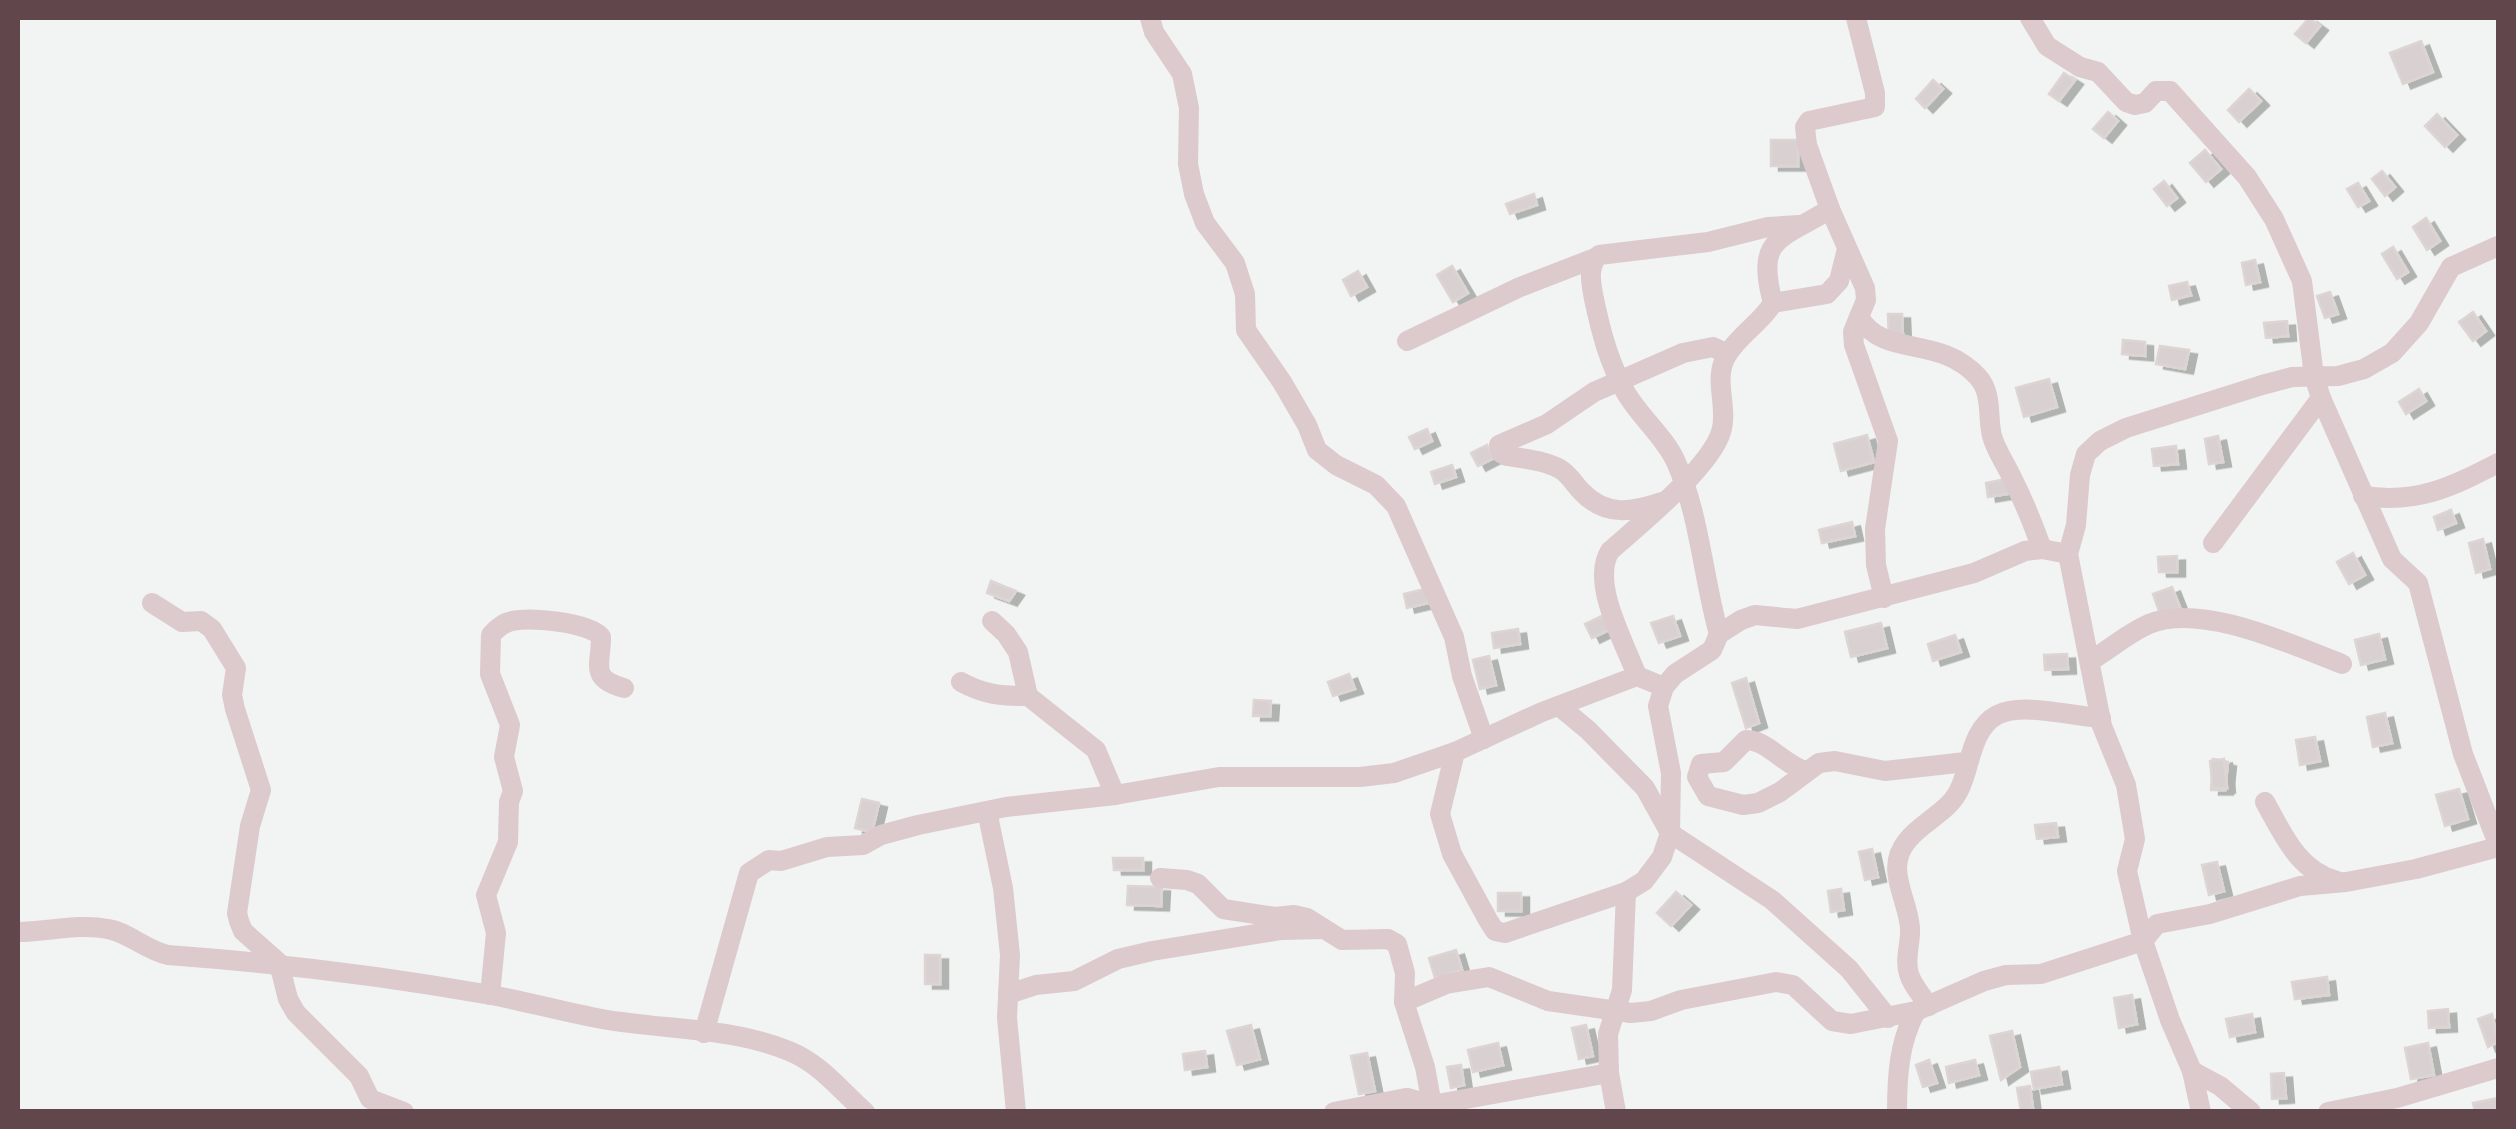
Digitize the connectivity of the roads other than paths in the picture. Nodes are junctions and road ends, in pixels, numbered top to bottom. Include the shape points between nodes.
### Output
1 (1150, 18) edge
2 (1856, 18) edge
3 (2030, 18) edge
4 (1830, 208) junction
5 (1805, 224) junction
6 (2498, 246) edge
7 (1847, 249) junction
8 (1595, 258) junction
9 (1773, 303) junction
10 (1859, 317) junction
11 (1406, 341) dead end
12 (1727, 354) junction
13 (2314, 376) junction
14 (1621, 382) junction
15 (2321, 398) junction
16 (2498, 462) edge
17 (1684, 485) junction
18 (2364, 496) junction
19 (1662, 502) junction
20 (2213, 544) dead end
21 (2042, 548) junction
22 (2068, 554) junction
23 (1884, 598) junction
24 (152, 603) dead end
25 (992, 622) dead end
26 (1719, 634) junction
27 (2090, 661) junction
28 (2342, 664) dead end
29 (1636, 676) junction
30 (962, 682) dead end
31 (1664, 687) junction
32 (624, 688) dead end
33 (1028, 696) junction
34 (1559, 706) junction
35 (2101, 718) junction
36 (1484, 740) junction
37 (1455, 752) junction
38 (1966, 762) junction
39 (1806, 771) junction
40 (1115, 795) junction
41 (2265, 802) dead end
42 (987, 811) junction
43 (1670, 833) junction
44 (2498, 846) edge
45 (1160, 878) dead end
46 (2344, 882) junction
47 (1626, 892) junction
48 (1324, 929) junction
49 (18, 932) edge
50 (2143, 941) junction
51 (1010, 960) junction
52 (279, 963) junction
53 (1036, 985) junction
54 (1008, 994) junction
55 (490, 995) junction
56 (1404, 1002) junction
57 (1923, 1008) junction
58 (1614, 1012) junction
59 (1888, 1018) junction
60 (704, 1033) junction
61 (2498, 1068) edge
62 (2192, 1071) junction
63 (1610, 1073) junction
64 (1432, 1104) junction
65 (1401, 1105) edge
66 (1902, 1108) edge
67 (404, 1112) edge
68 (865, 1112) edge
69 (1016, 1112) edge
70 (1334, 1112) edge
71 (1616, 1112) edge
72 (2200, 1112) edge
73 (2251, 1112) edge
74 (2328, 1112) edge

1 - 36 street via 1182,74 1194,194 1205,222 1235,262 1246,330 1317,450 1376,485 1396,506 1454,637
2 - 4 street via 1875,107 1805,127
3 - 13 street via 2047,46 2098,72 2126,102 2145,103 2156,91 2170,91 2247,177 2302,282
4 - 5 street
4 - 7 street
5 - 8 street
5 - 9 street via 1769,254 1765,273
6 - 13 street via 2451,267 2419,322 2392,352 2364,369
7 - 9 street via 1839,281 1827,294
7 - 10 street via 1865,288
8 - 11 street
8 - 14 street via 1593,296 1604,346
9 - 12 street
10 - 21 street via 1877,337 1948,354 1980,379 1996,448
10 - 23 street via 1854,345 1889,450 1875,529
12 - 14 street via 1713,347 1683,353
12 - 17 street via 1720,369 1722,428
13 - 15 street
13 - 22 street via 2262,384 2100,441 2086,454 2080,475
14 - 17 street via 1674,458
14 - 19 street via 1498,449 1564,472 1610,510
15 - 18 street
15 - 20 street
16 - 18 street via 2460,483 2402,500
17 - 19 street
17 - 26 street
18 - 44 street via 2392,558 2418,583 2463,754
19 - 29 street via 1603,562 1608,602
21 - 22 street
21 - 23 street
22 - 27 street
23 - 26 street via 1796,618 1756,615
24 - 52 street via 182,622 212,629 236,668 232,695 261,790 238,912 243,930
25 - 33 street via 1018,652
26 - 31 street via 1712,650
27 - 28 street via 2150,623 2207,620 2248,628
27 - 35 street
29 - 31 street
29 - 34 street
30 - 33 street via 997,697
31 - 43 street via 1658,706 1672,773
32 - 55 street via 601,676 601,637 584,626 513,620 491,635 490,674 510,725 504,757 513,791 508,842 486,895 496,933
33 - 40 street via 1096,750
34 - 36 street
34 - 43 street via 1645,788
35 - 38 street via 2020,706 1984,725
35 - 50 street via 2126,785 2134,839 2127,871
36 - 37 street
37 - 40 street via 1360,778 1248,775
37 - 47 street via 1440,814 1444,834 1495,931 1505,934
38 - 39 street via 1884,772 1835,761
38 - 57 street via 1954,801 1896,859 1910,930 1908,970
39 - 39 street via 1780,792 1743,806 1708,796 1697,777 1701,764 1724,762 1753,739
40 - 42 street
41 - 46 street via 2292,850 2324,878
42 - 51 street
42 - 60 street via 758,865 749,873
43 - 47 street via 1644,881
43 - 59 street via 1772,900 1849,969
44 - 46 street
45 - 48 street via 1198,884 1223,909 1294,915
46 - 50 street via 2300,886 2158,924
47 - 58 street via 1622,990
48 - 53 street via 1152,951 1074,981
48 - 56 street via 1342,940 1397,944
49 - 52 street via 109,929 168,955
50 - 57 street via 2041,974 1984,980
50 - 62 street
51 - 53 street
51 - 54 street
52 - 55 street
52 - 67 street via 296,1013 359,1076 370,1099
53 - 54 street
54 - 69 street
55 - 60 street
56 - 58 street via 1446,984 1489,977 1548,1001
56 - 64 street
57 - 59 street
57 - 66 street via 1905,1032
58 - 59 street via 1651,1011 1776,982 1792,984 1832,1021
58 - 63 street
60 - 68 street via 805,1058
61 - 74 street
62 - 72 street
62 - 73 street
63 - 64 street
63 - 71 street
64 - 65 street
65 - 70 street

